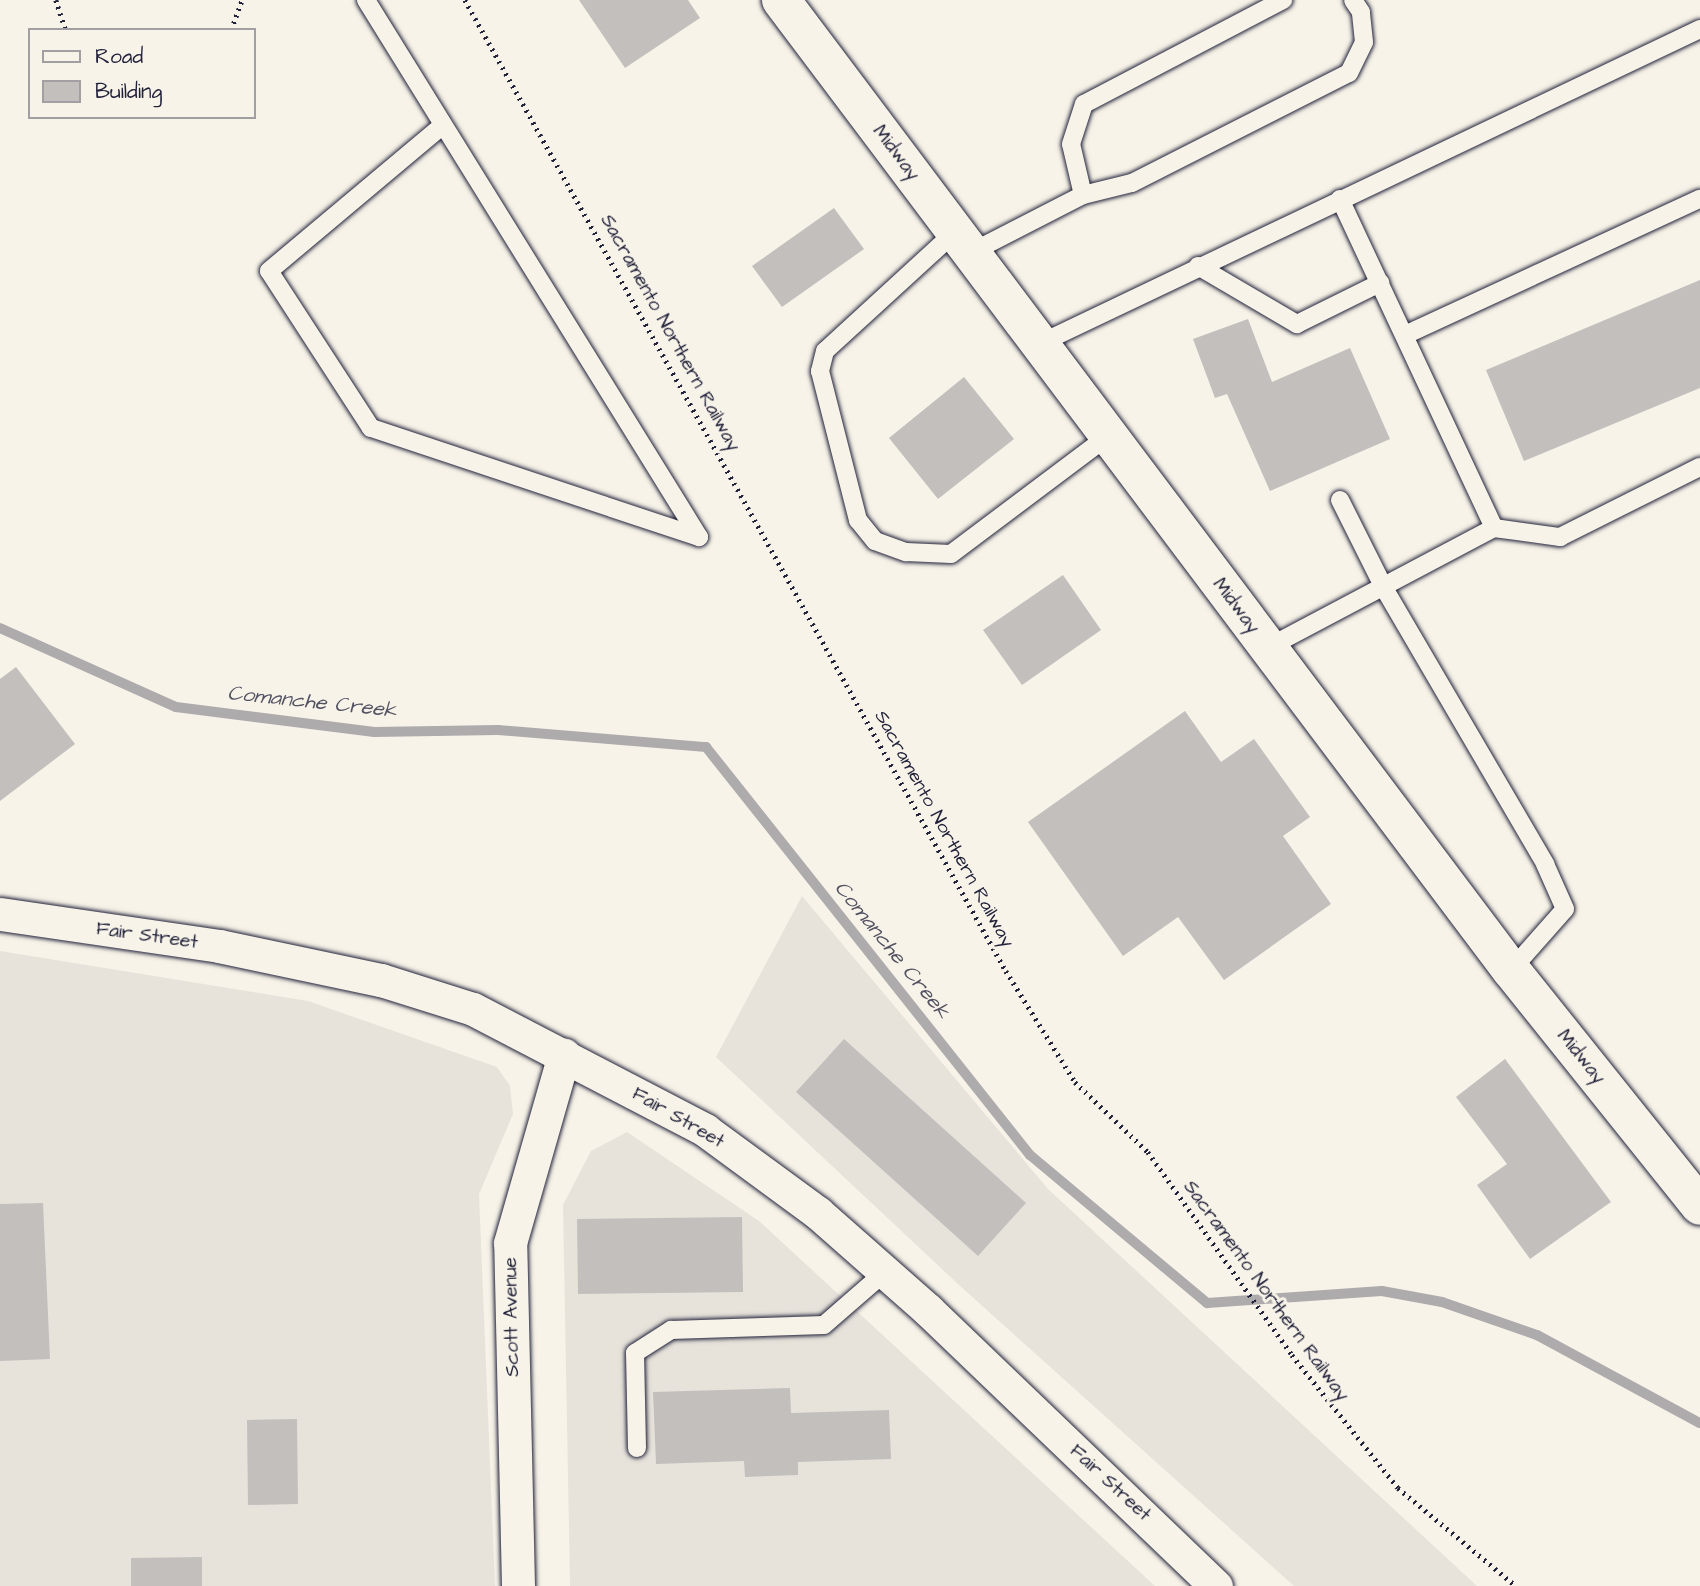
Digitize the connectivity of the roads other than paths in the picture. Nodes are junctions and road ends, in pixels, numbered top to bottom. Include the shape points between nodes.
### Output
1 (366, 0) edge
2 (781, 0) edge
3 (1283, 0) edge
4 (1353, 0) edge
5 (1700, 29) edge
6 (443, 125) junction
7 (1083, 195) junction
8 (1340, 199) junction
9 (1700, 199) edge
10 (963, 242) junction
11 (1198, 266) junction
12 (1380, 284) junction
13 (1405, 335) junction
14 (1039, 344) junction
15 (1108, 436) junction
16 (1700, 467) edge
17 (1340, 500) dead end
18 (1494, 528) junction
19 (1384, 588) junction
20 (1268, 648) junction
21 (0, 914) edge
22 (1511, 970) junction
23 (564, 1055) junction
24 (1700, 1206) edge
25 (885, 1272) junction
26 (637, 1448) dead end
27 (518, 1586) edge
28 (1216, 1586) edge

1 - 6 lane
2 - 10 main road, Midway
3 - 7 lane via 1084,104 1071,144
4 - 7 lane via 1362,12 1364,42 1349,73 1132,183
5 - 8 lane
6 - 6 lane via 494,208 699,537 371,429 269,271
7 - 10 lane
8 - 11 lane
8 - 12 lane
9 - 13 lane
10 - 14 main road, Midway
10 - 15 lane via 825,351 820,371 858,520 876,541 906,552 951,554
11 - 12 lane via 1297,324
11 - 14 lane
12 - 13 lane
13 - 18 lane
14 - 15 main road, Midway
15 - 20 main road, Midway
16 - 18 lane via 1560,537
17 - 19 lane
18 - 19 lane
19 - 20 lane
19 - 22 lane via 1545,864 1564,909
20 - 22 main road, Midway
21 - 23 street, Fair Street via 219,946 381,979 473,1009
22 - 24 main road, Midway
23 - 25 street, Fair Street via 705,1130 818,1213
23 - 27 street, Scott Avenue via 510,1243
25 - 26 lane via 824,1325 671,1330 635,1353
25 - 28 street, Fair Street

